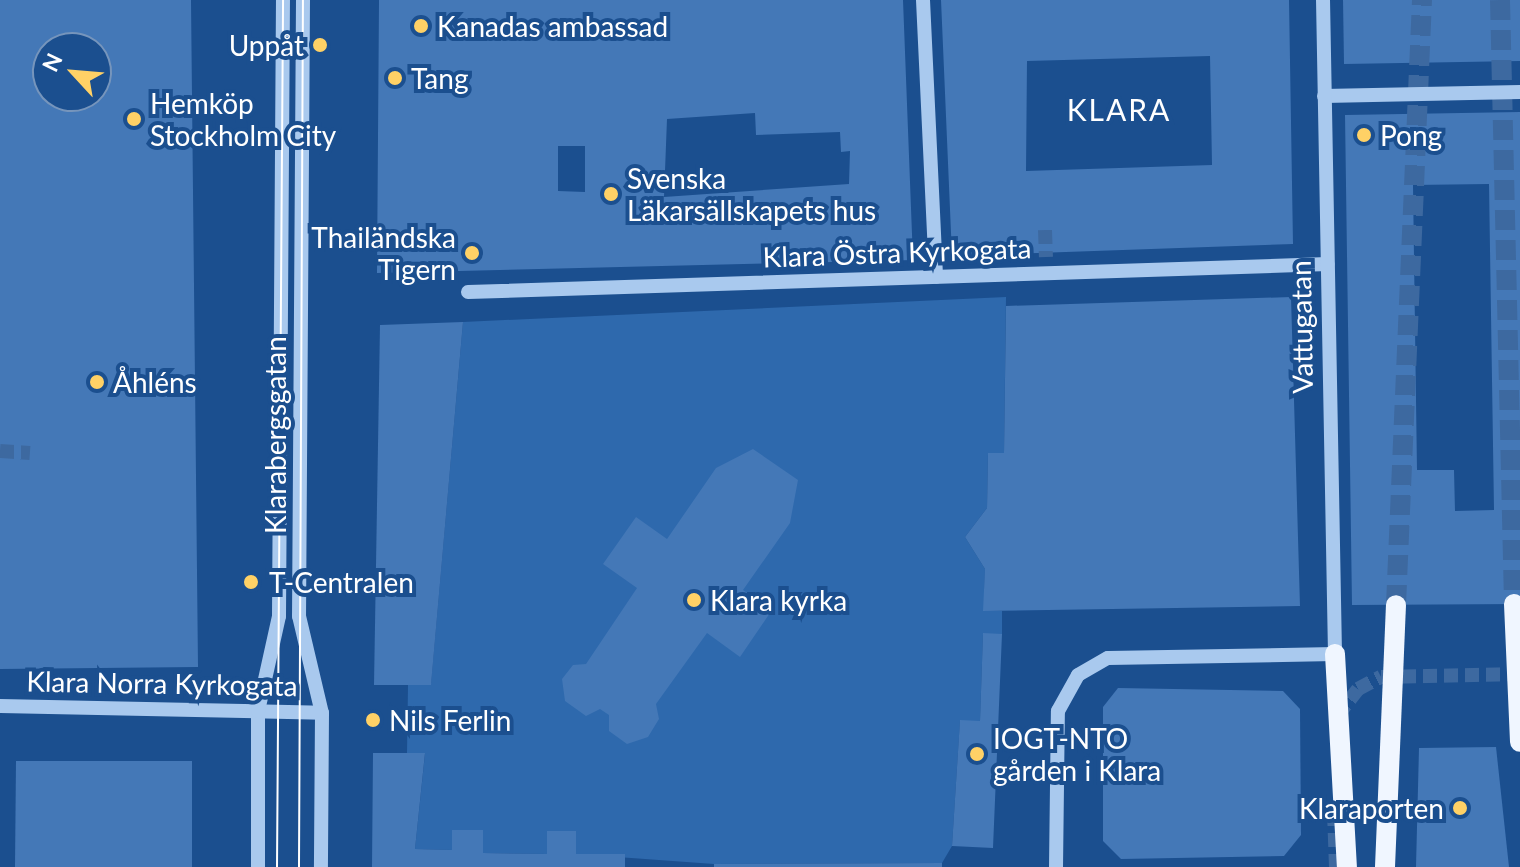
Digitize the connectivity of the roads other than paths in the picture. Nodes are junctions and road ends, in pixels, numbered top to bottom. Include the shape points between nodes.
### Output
1 (283, 0) edge
2 (303, 0) edge
3 (923, 0) edge
4 (1323, 0) edge
5 (1520, 92) edge
6 (1324, 96) junction
7 (1046, 257) tunnel mouth
8 (1328, 264) junction
9 (1044, 272) junction
10 (936, 277) junction
11 (468, 292) dead end
12 (1514, 604) dead end
13 (1396, 605) tunnel mouth
14 (1335, 654) junction
15 (0, 706) edge
16 (258, 711) junction
17 (322, 713) junction
18 (1520, 742) edge
19 (258, 867) edge
20 (321, 867) edge
21 (1056, 867) edge
22 (1347, 867) edge
23 (1385, 867) edge

1 - 16 street, Klarabergsgatan via 279,616
2 - 17 street, Klarabergsgatan via 299,616
3 - 10 street
4 - 6 street, Vattugatan
5 - 6 street
6 - 8 street, Vattugatan
7 - 9 street
8 - 9 street, Klara Östra Kyrkogata
8 - 14 street, Vattugatan
9 - 10 street, Klara Östra Kyrkogata
10 - 11 street, Klara Östra Kyrkogata
12 - 18 main road
13 - 23 main road
14 - 21 street via 1108,658 1078,675 1058,711
14 - 22 main road
15 - 16 street, Klara Norra Kyrkogata
16 - 17 street, Klara Norra Kyrkogata
16 - 19 street, Klarabergsgatan
17 - 20 street, Klarabergsgatan

